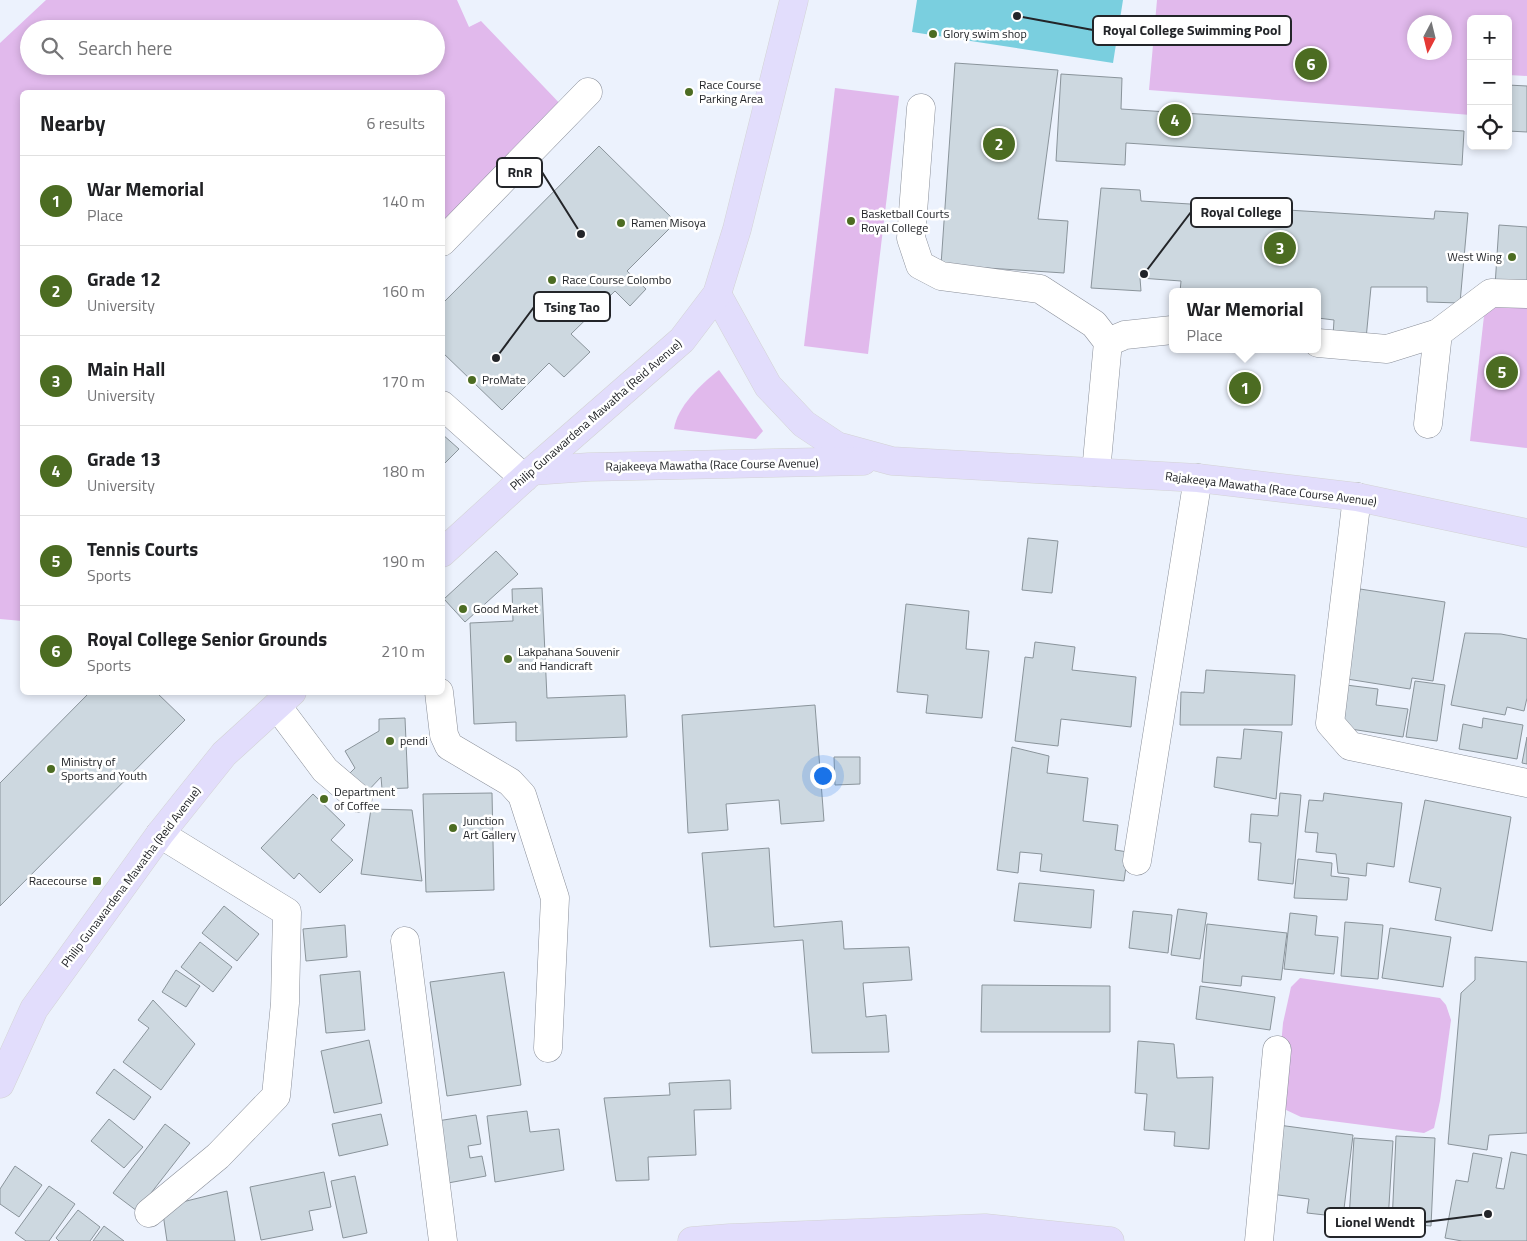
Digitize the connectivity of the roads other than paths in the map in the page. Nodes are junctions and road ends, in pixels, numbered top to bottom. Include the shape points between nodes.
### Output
1 (794, 0) edge
2 (588, 92) dead end
3 (921, 108) dead end
4 (445, 239) edge
5 (718, 294) junction
6 (1527, 294) edge
7 (1169, 330) edge
8 (1438, 333) junction
9 (1108, 342) junction
10 (1321, 343) edge
11 (445, 407) edge
12 (1428, 424) dead end
13 (892, 461) junction
14 (1096, 472) junction
15 (528, 474) junction
16 (1198, 478) junction
17 (1357, 496) junction
18 (1527, 533) edge
19 (445, 550) edge
20 (439, 695) edge
21 (284, 699) edge
22 (1527, 783) edge
23 (358, 798) dead end
24 (160, 834) junction
25 (1137, 861) dead end
26 (404, 940) dead end
27 (548, 1048) dead end
28 (1277, 1050) dead end
29 (0, 1084) edge
30 (149, 1213) dead end
31 (985, 1235) edge
32 (730, 1239) edge
33 (444, 1241) edge
34 (692, 1241) edge
35 (1110, 1241) edge
36 (1259, 1241) edge

1 - 5 main road, Philip Gunawardena Mawatha (Reid Avenue)
2 - 4 street
3 - 9 street via 911,238 920,265 941,276 1040,289 1094,324
5 - 13 main road, Rajakeeya Mawatha (Race Course Avenue) via 768,386 804,424 837,446
5 - 15 main road, Philip Gunawardena Mawatha (Reid Avenue) via 682,340
6 - 8 street via 1491,293
7 - 9 street via 1125,336
8 - 10 street via 1387,349
8 - 12 street
9 - 14 street
11 - 15 street
13 - 14 main road, Rajakeeya Mawatha (Race Course Avenue)
13 - 15 main road, Rajakeeya Mawatha (Race Course Avenue) via 589,467
14 - 16 main road, Rajakeeya Mawatha (Race Course Avenue)
15 - 19 main road, Philip Gunawardena Mawatha (Reid Avenue)
16 - 17 main road, Rajakeeya Mawatha (Race Course Avenue)
16 - 25 street
17 - 18 main road, Rajakeeya Mawatha (Race Course Avenue)
17 - 22 street via 1330,723 1350,746
20 - 27 street via 444,736 449,746 510,782 522,795 555,898
21 - 23 street via 325,770
21 - 24 main road, Philip Gunawardena Mawatha (Reid Avenue) via 224,754
24 - 29 main road, Philip Gunawardena Mawatha (Reid Avenue) via 34,1009
24 - 30 street via 288,912 285,1003 276,1096 218,1156
26 - 33 street
28 - 36 street
31 - 32 main road
31 - 35 main road
32 - 34 main road

